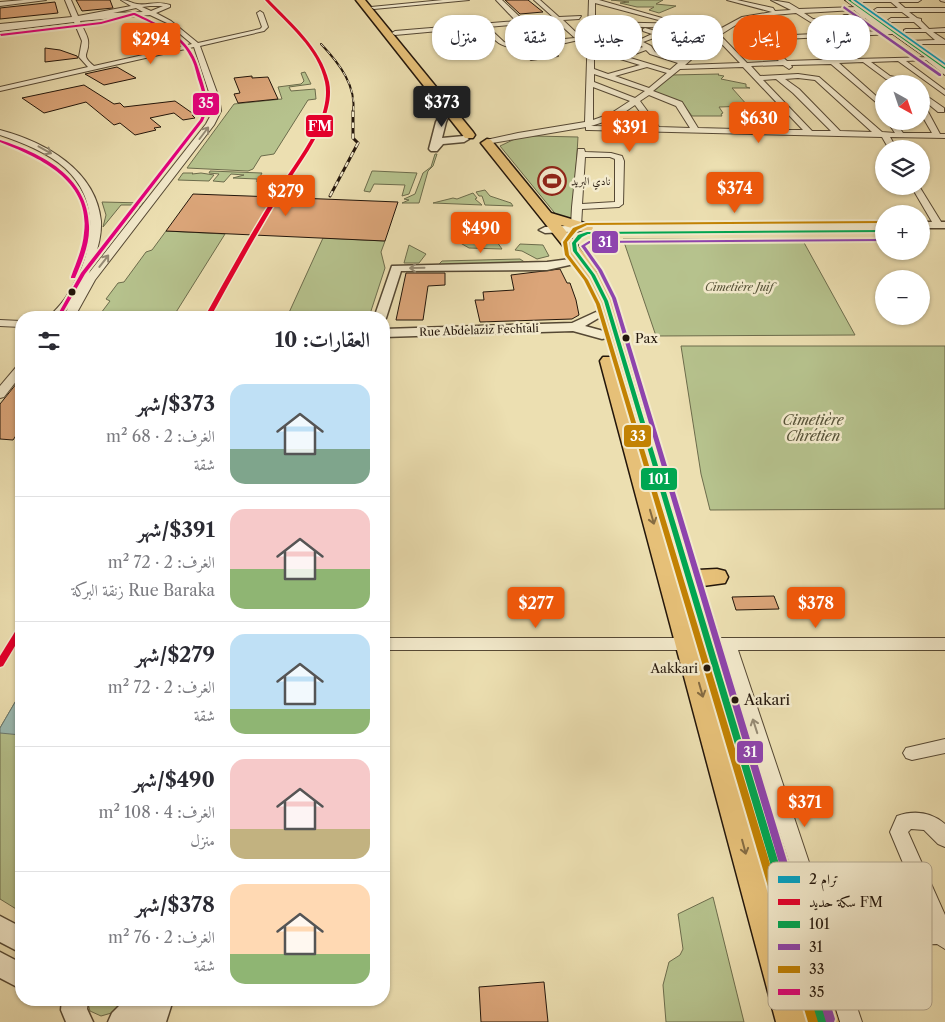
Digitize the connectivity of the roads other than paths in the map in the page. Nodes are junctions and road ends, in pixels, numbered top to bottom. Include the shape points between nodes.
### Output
1 (43, 0) edge
2 (68, 0) edge
3 (124, 0) edge
4 (360, 0) edge
5 (466, 0) edge
6 (499, 0) edge
7 (537, 0) edge
8 (592, 0) edge
9 (774, 0) edge
10 (849, 0) edge
11 (880, 0) edge
12 (892, 0) edge
13 (904, 0) edge
14 (918, 0) edge
15 (736, 1) edge
16 (798, 1) edge
17 (0, 4) edge
18 (371, 4) edge
19 (787, 4) junction
20 (860, 4) edge
21 (135, 5) junction
22 (944, 9) edge
23 (877, 10) junction
24 (890, 10) junction
25 (904, 10) junction
26 (918, 10) junction
27 (931, 10) junction
28 (798, 11) junction
29 (781, 12) junction
30 (151, 13) junction
31 (260, 13) dead end
32 (614, 13) dead end
33 (638, 13) junction
34 (514, 15) edge
35 (554, 15) edge
36 (593, 15) edge
37 (770, 15) edge
38 (797, 16) edge
39 (804, 16) junction
40 (652, 17) edge
41 (807, 17) edge
42 (76, 18) junction
43 (870, 19) edge
44 (891, 20) junction
45 (915, 20) junction
46 (943, 20) dead end
47 (565, 25) edge
48 (935, 25) dead end
49 (0, 29) edge
50 (432, 30) edge
51 (906, 30) junction
52 (927, 30) junction
53 (944, 31) edge
54 (395, 33) junction
55 (891, 33) junction
56 (870, 34) edge
57 (652, 36) edge
58 (495, 37) edge
59 (723, 39) edge
60 (565, 42) edge
61 (924, 43) junction
62 (944, 43) edge
63 (195, 44) junction
64 (911, 44) junction
65 (505, 45) edge
66 (646, 48) junction
67 (642, 49) edge
68 (929, 58) junction
69 (945, 58) edge
70 (899, 59) junction
71 (591, 60) edge
72 (632, 60) edge
73 (685, 60) edge
74 (783, 60) edge
75 (859, 61) junction
76 (833, 62) junction
77 (786, 63) junction
78 (680, 64) junction
79 (745, 64) junction
80 (646, 65) junction
81 (92, 67) junction
82 (945, 68) edge
83 (589, 70) junction
84 (752, 70) junction
85 (670, 73) junction
86 (945, 73) edge
87 (883, 75) edge
88 (609, 76) junction
89 (798, 76) junction
90 (778, 77) junction
91 (759, 78) junction
92 (589, 83) junction
93 (931, 83) junction
94 (945, 84) edge
95 (859, 85) junction
96 (835, 86) junction
97 (0, 89) edge
98 (648, 91) junction
99 (867, 92) junction
100 (875, 92) edge
101 (945, 93) edge
102 (875, 99) edge
103 (636, 101) junction
104 (930, 101) edge
105 (784, 106) junction
106 (447, 110) junction
107 (930, 110) edge
108 (943, 110) edge
109 (588, 111) junction
110 (613, 116) junction
111 (930, 121) edge
112 (589, 124) junction
113 (574, 128) junction
114 (657, 130) junction
115 (897, 130) edge
116 (696, 131) junction
117 (0, 132) edge
118 (776, 133) junction
119 (810, 133) junction
120 (838, 134) junction
121 (901, 135) junction
122 (941, 135) edge
123 (883, 136) junction
124 (477, 140) junction
125 (886, 140) edge
126 (921, 195) edge
127 (576, 207) junction
128 (875, 226) edge
129 (930, 226) edge
130 (943, 227) edge
131 (552, 229) junction
132 (583, 229) junction
133 (930, 229) edge
134 (875, 231) edge
135 (573, 256) junction
136 (59, 311) edge
137 (72, 311) edge
138 (382, 311) edge
139 (0, 323) edge
140 (15, 324) edge
141 (599, 326) junction
142 (574, 327) junction
143 (390, 333) edge
144 (15, 375) edge
145 (0, 394) edge
146 (718, 577) dead end
147 (689, 578) junction
148 (390, 644) edge
149 (708, 644) junction
150 (945, 644) edge
151 (945, 746) edge
152 (912, 753) dead end
153 (945, 838) edge
154 (783, 862) edge
155 (912, 862) edge
156 (932, 908) edge
157 (768, 911) edge
158 (0, 928) edge
159 (944, 936) edge
160 (15, 937) edge
161 (0, 964) edge
162 (15, 973) edge
163 (158, 1006) edge
164 (845, 1010) edge
165 (153, 1022) edge
166 (851, 1022) edge

1 - 17 street
2 - 42 street
3 - 21 street
4 - 106 main road
5 - 18 street
6 - 34 street
7 - 35 street
8 - 33 street
8 - 36 street
9 - 19 street
10 - 20 main road
11 - 12 street
11 - 20 street
11 - 24 street
12 - 13 street
12 - 25 street
13 - 14 street
13 - 26 street
14 - 27 street
15 - 29 street
16 - 19 street
18 - 54 main road
19 - 28 street
20 - 23 main road
20 - 28 street
20 - 55 main road
21 - 30 street
21 - 30 street via 156,3 168,6
21 - 42 street
22 - 27 street
23 - 24 street
23 - 44 main road
24 - 25 street
25 - 26 street
25 - 45 street
26 - 27 street
26 - 45 street via 928,20
27 - 46 street
28 - 29 street
28 - 39 street
29 - 37 street
30 - 42 street
30 - 63 street
31 - 63 street via 264,29
32 - 33 street
33 - 40 street
38 - 39 street
39 - 41 street
42 - 49 street
42 - 81 street via 85,41 82,57
43 - 55 street
44 - 45 street
44 - 51 main road
45 - 52 street
47 - 60 street via 580,39
48 - 53 street
50 - 54 street
51 - 52 street
51 - 61 main road
52 - 53 street
52 - 62 street
54 - 124 main road
55 - 56 street
55 - 64 main road
57 - 66 street via 638,42 649,47
58 - 65 street
59 - 79 street
61 - 62 street
61 - 64 street
61 - 69 main road
63 - 81 street
137 -> 63 street via 90,279 214,118 215,98
64 - 68 main road
66 - 67 street
66 - 78 street
68 - 70 street
68 - 82 main road
68 - 86 street
70 - 75 street
70 - 93 street
71 - 83 street
72 - 80 street
73 - 78 street
74 - 77 street
75 - 76 street
75 - 87 street
76 - 77 street
76 - 95 street
77 - 79 street
77 - 89 street
78 - 79 street
78 - 85 street
79 - 84 street
80 - 85 street
80 - 88 street
81 - 97 street
83 - 88 street
83 - 92 street
84 - 85 street
84 - 91 street
85 - 98 street
88 - 98 street
89 - 90 street
89 - 96 street via 817,78
90 - 91 street
90 - 120 street
91 - 105 street
92 - 103 street
92 - 109 street
93 - 94 street
93 - 101 street
95 - 96 street
95 - 99 street
96 - 123 street
98 - 103 street
98 - 116 street via 679,104
99 - 100 street
99 - 102 street
103 - 110 street
103 - 114 street
104 - 108 street
105 - 118 street via 758,110
105 - 119 street
106 - 124 main road
106 - 124 street via 434,149
107 - 108 street
109 - 110 street
109 - 112 street
110 - 112 street
111 - 122 street
112 - 113 street
113 - 114 street
113 - 124 street
114 - 116 street
115 - 121 street
116 - 118 street
117 -> 136 street via 39,147 62,162 83,182 93,201 96,222 92,253 78,286
118 - 119 street
119 - 120 street
120 - 123 street
121 - 122 street
121 - 123 street
123 - 125 street
124 - 131 main road
126 - 130 street
127 - 127 street via 581,152 618,158 619,204
127 - 132 street
128 - 132 street
129 - 130 street
130 - 133 street
131 - 132 main road
131 - 132 street
131 - 135 main road
132 - 134 street
132 - 135 main road via 575,240
135 -> 138 street via 547,266 396,268
135 - 141 main road
135 - 147 main road via 593,275 606,301
139 - 140 street
141 - 142 street
141 - 142 street
141 -> 149 main road
142 - 143 street, Rue Abdelaziz Fechtali
144 - 145 street
146 - 147 main road
147 - 149 main road
148 - 149 street
149 - 150 street
154 -> 149 main road
149 -> 157 main road
151 - 152 street
153 - 155 street via 930,822 904,822 899,832
156 - 159 street
158 - 160 street
161 - 162 street
163 - 165 street
164 - 166 street

